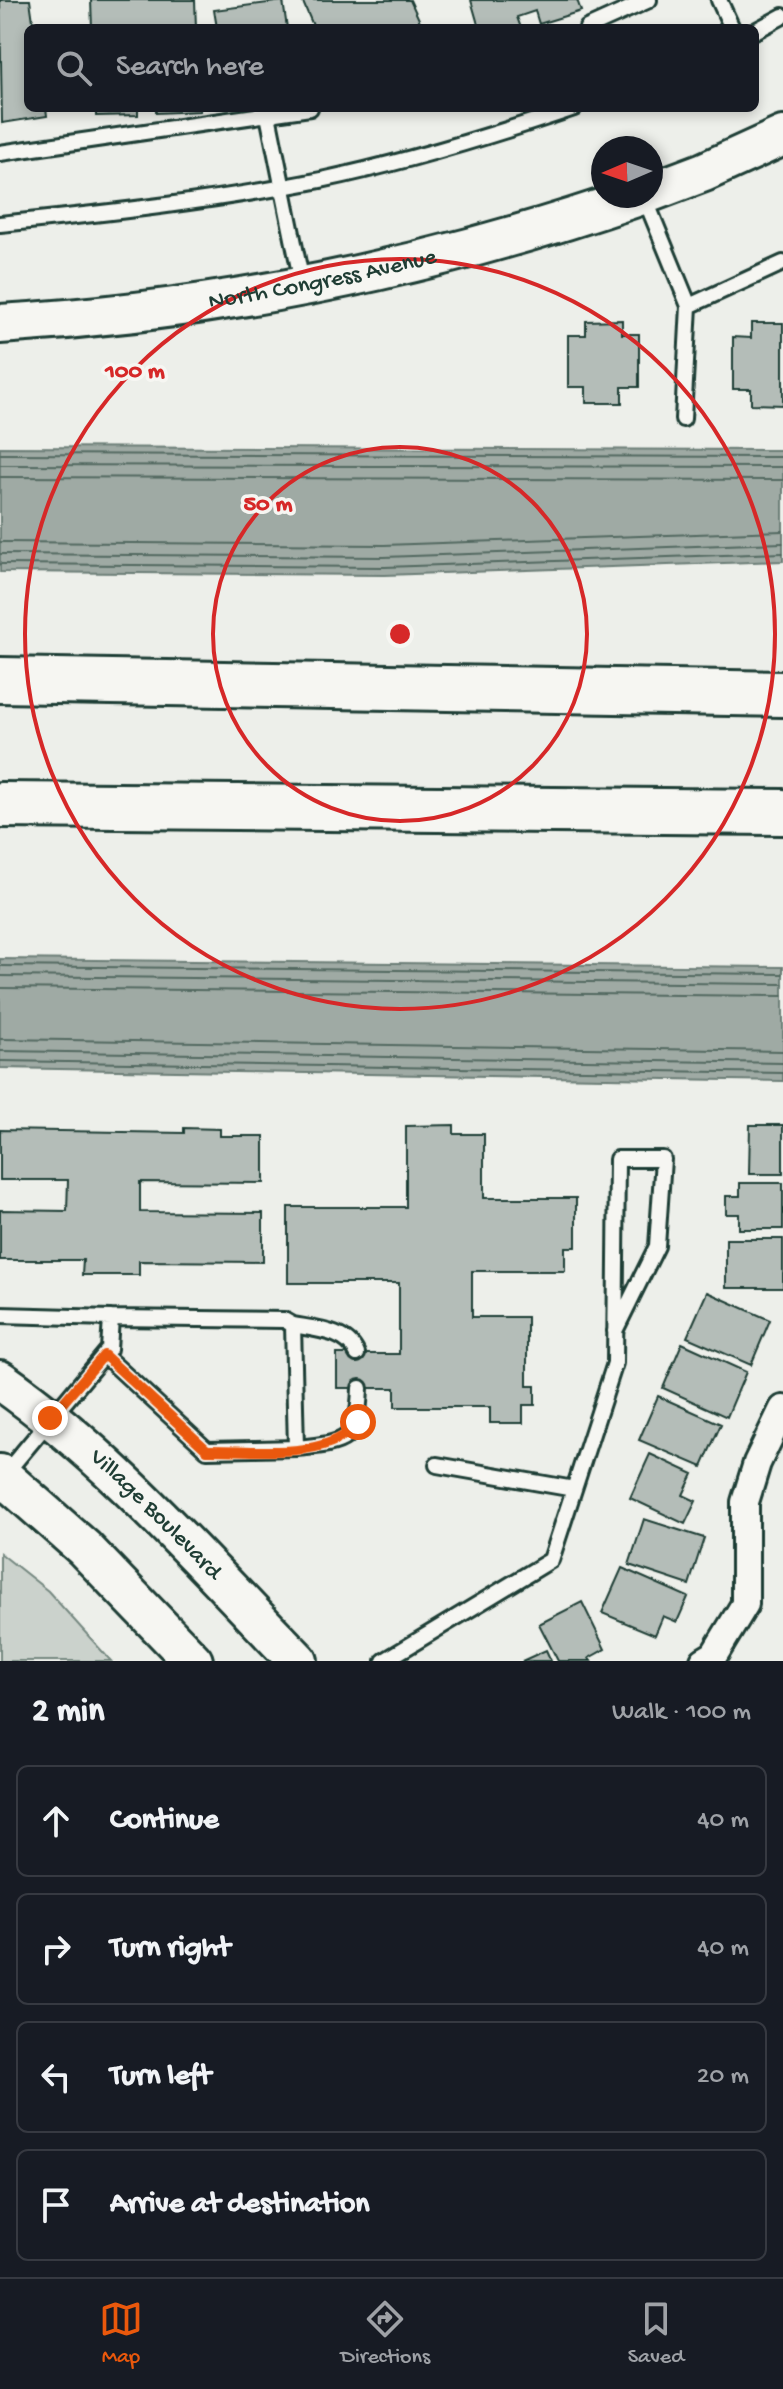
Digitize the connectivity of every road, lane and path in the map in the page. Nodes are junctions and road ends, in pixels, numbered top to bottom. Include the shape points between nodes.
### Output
1 (649, 0) edge
2 (719, 0) edge
3 (783, 16) edge
4 (596, 24) edge
5 (730, 24) edge
6 (759, 29) edge
7 (286, 112) edge
8 (562, 112) edge
9 (268, 115) junction
10 (783, 136) edge
11 (0, 153) edge
12 (282, 186) junction
13 (663, 187) edge
14 (602, 208) edge
15 (646, 208) edge
16 (0, 224) edge
17 (783, 263) edge
18 (303, 289) junction
19 (689, 306) junction
20 (0, 324) edge
21 (683, 419) dead end
22 (0, 680) edge
23 (783, 694) edge
24 (0, 805) edge
25 (783, 812) edge
26 (0, 1315) edge
27 (111, 1318) junction
28 (293, 1325) junction
29 (615, 1331) junction
30 (357, 1354) dead end
31 (104, 1355) junction
32 (0, 1380) edge
33 (360, 1388) dead end
34 (783, 1409) edge
35 (50, 1418) junction
36 (296, 1448) junction
37 (437, 1465) dead end
38 (1, 1475) edge
39 (574, 1489) junction
40 (193, 1661) edge
41 (298, 1661) edge
42 (384, 1661) edge
43 (704, 1661) edge

1 - 4 lane
2 - 5 lane
3 - 6 lane
7 - 9 lane
8 - 12 lane via 469,143
9 - 11 lane
9 - 12 lane
10 - 13 street
12 - 16 lane via 135,211
12 - 18 lane
14 - 18 street, North Congress Avenue
15 - 19 lane
17 - 19 lane
18 - 20 street, North Congress Avenue via 120,316
19 - 21 lane
22 - 23 highway
24 - 25 highway
26 - 27 lane
27 - 28 lane via 284,1320
27 - 31 lane
28 - 30 lane via 333,1333
28 - 36 lane
29 - 29 lane via 617,1159 663,1159 657,1246
29 - 39 lane via 615,1363
31 - 35 lane
31 - 36 lane via 207,1450
32 - 35 street, Village Boulevard
33 - 36 lane via 358,1422 348,1435 328,1445
34 - 43 street via 745,1502 745,1604 714,1655
35 - 38 lane
35 - 41 street, Village Boulevard via 135,1493
37 - 39 lane
38 - 40 street via 84,1548
39 - 42 lane via 551,1560

